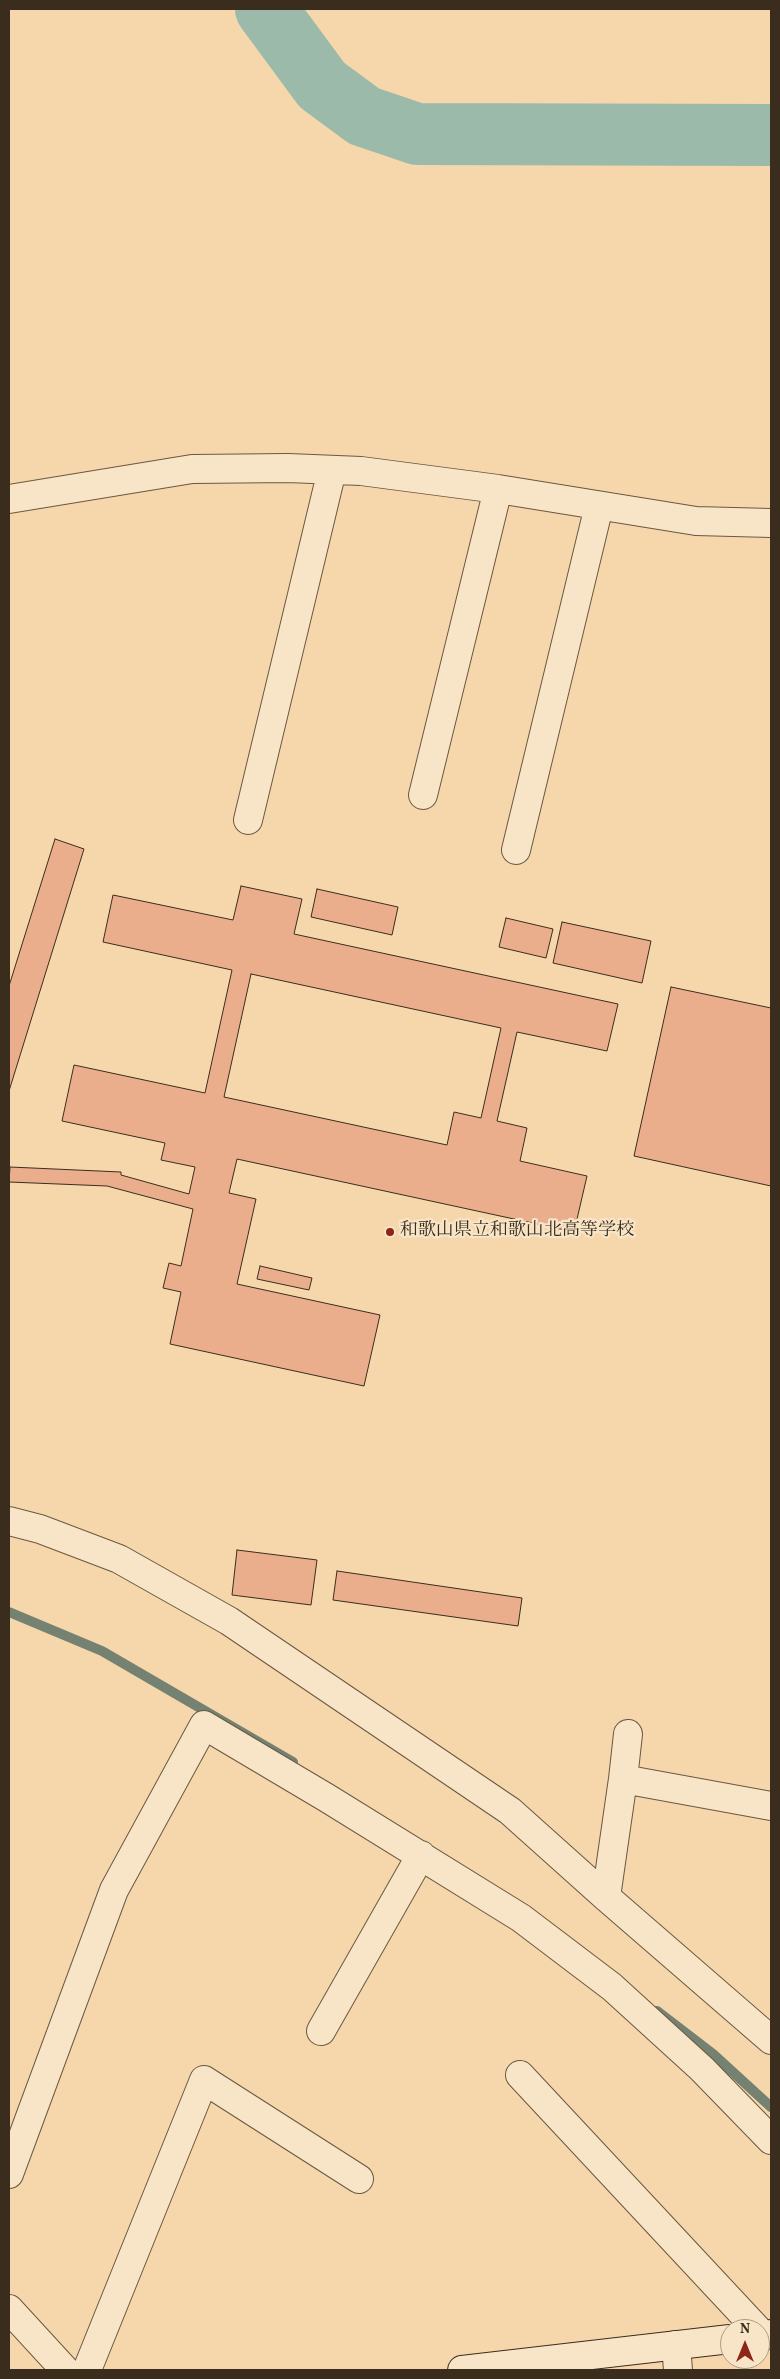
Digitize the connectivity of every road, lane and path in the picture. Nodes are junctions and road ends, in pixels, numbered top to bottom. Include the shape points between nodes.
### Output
1 (332, 470) junction
2 (498, 490) junction
3 (9, 499) edge
4 (600, 506) junction
5 (771, 523) edge
6 (424, 795) dead end
7 (248, 820) dead end
8 (516, 850) dead end
9 (9, 1521) edge
10 (628, 1734) dead end
11 (623, 1779) junction
12 (771, 1806) edge
13 (420, 1855) junction
14 (606, 1897) junction
15 (321, 2031) dead end
16 (771, 2040) edge
17 (520, 2074) dead end
18 (771, 2140) edge
19 (9, 2174) edge
20 (359, 2179) dead end
21 (9, 2309) edge
22 (749, 2319) edge
23 (720, 2343) edge
24 (677, 2358) edge
25 (65, 2370) edge
26 (87, 2370) edge
27 (462, 2370) edge

1 - 2 street
1 - 3 street via 192,469
1 - 7 street
2 - 4 street
2 - 6 street
4 - 5 street via 696,521
4 - 8 street
9 - 14 street via 40,1529 119,1559 229,1621 510,1811
10 - 11 street
11 - 12 street
11 - 14 street
13 - 15 street
13 - 18 street via 521,1918 612,1987 702,2069
13 - 19 street via 204,1725 114,1890
14 - 16 street
17 - 22 street
20 - 26 street via 204,2080
21 - 25 street
23 - 24 street
24 - 27 street

